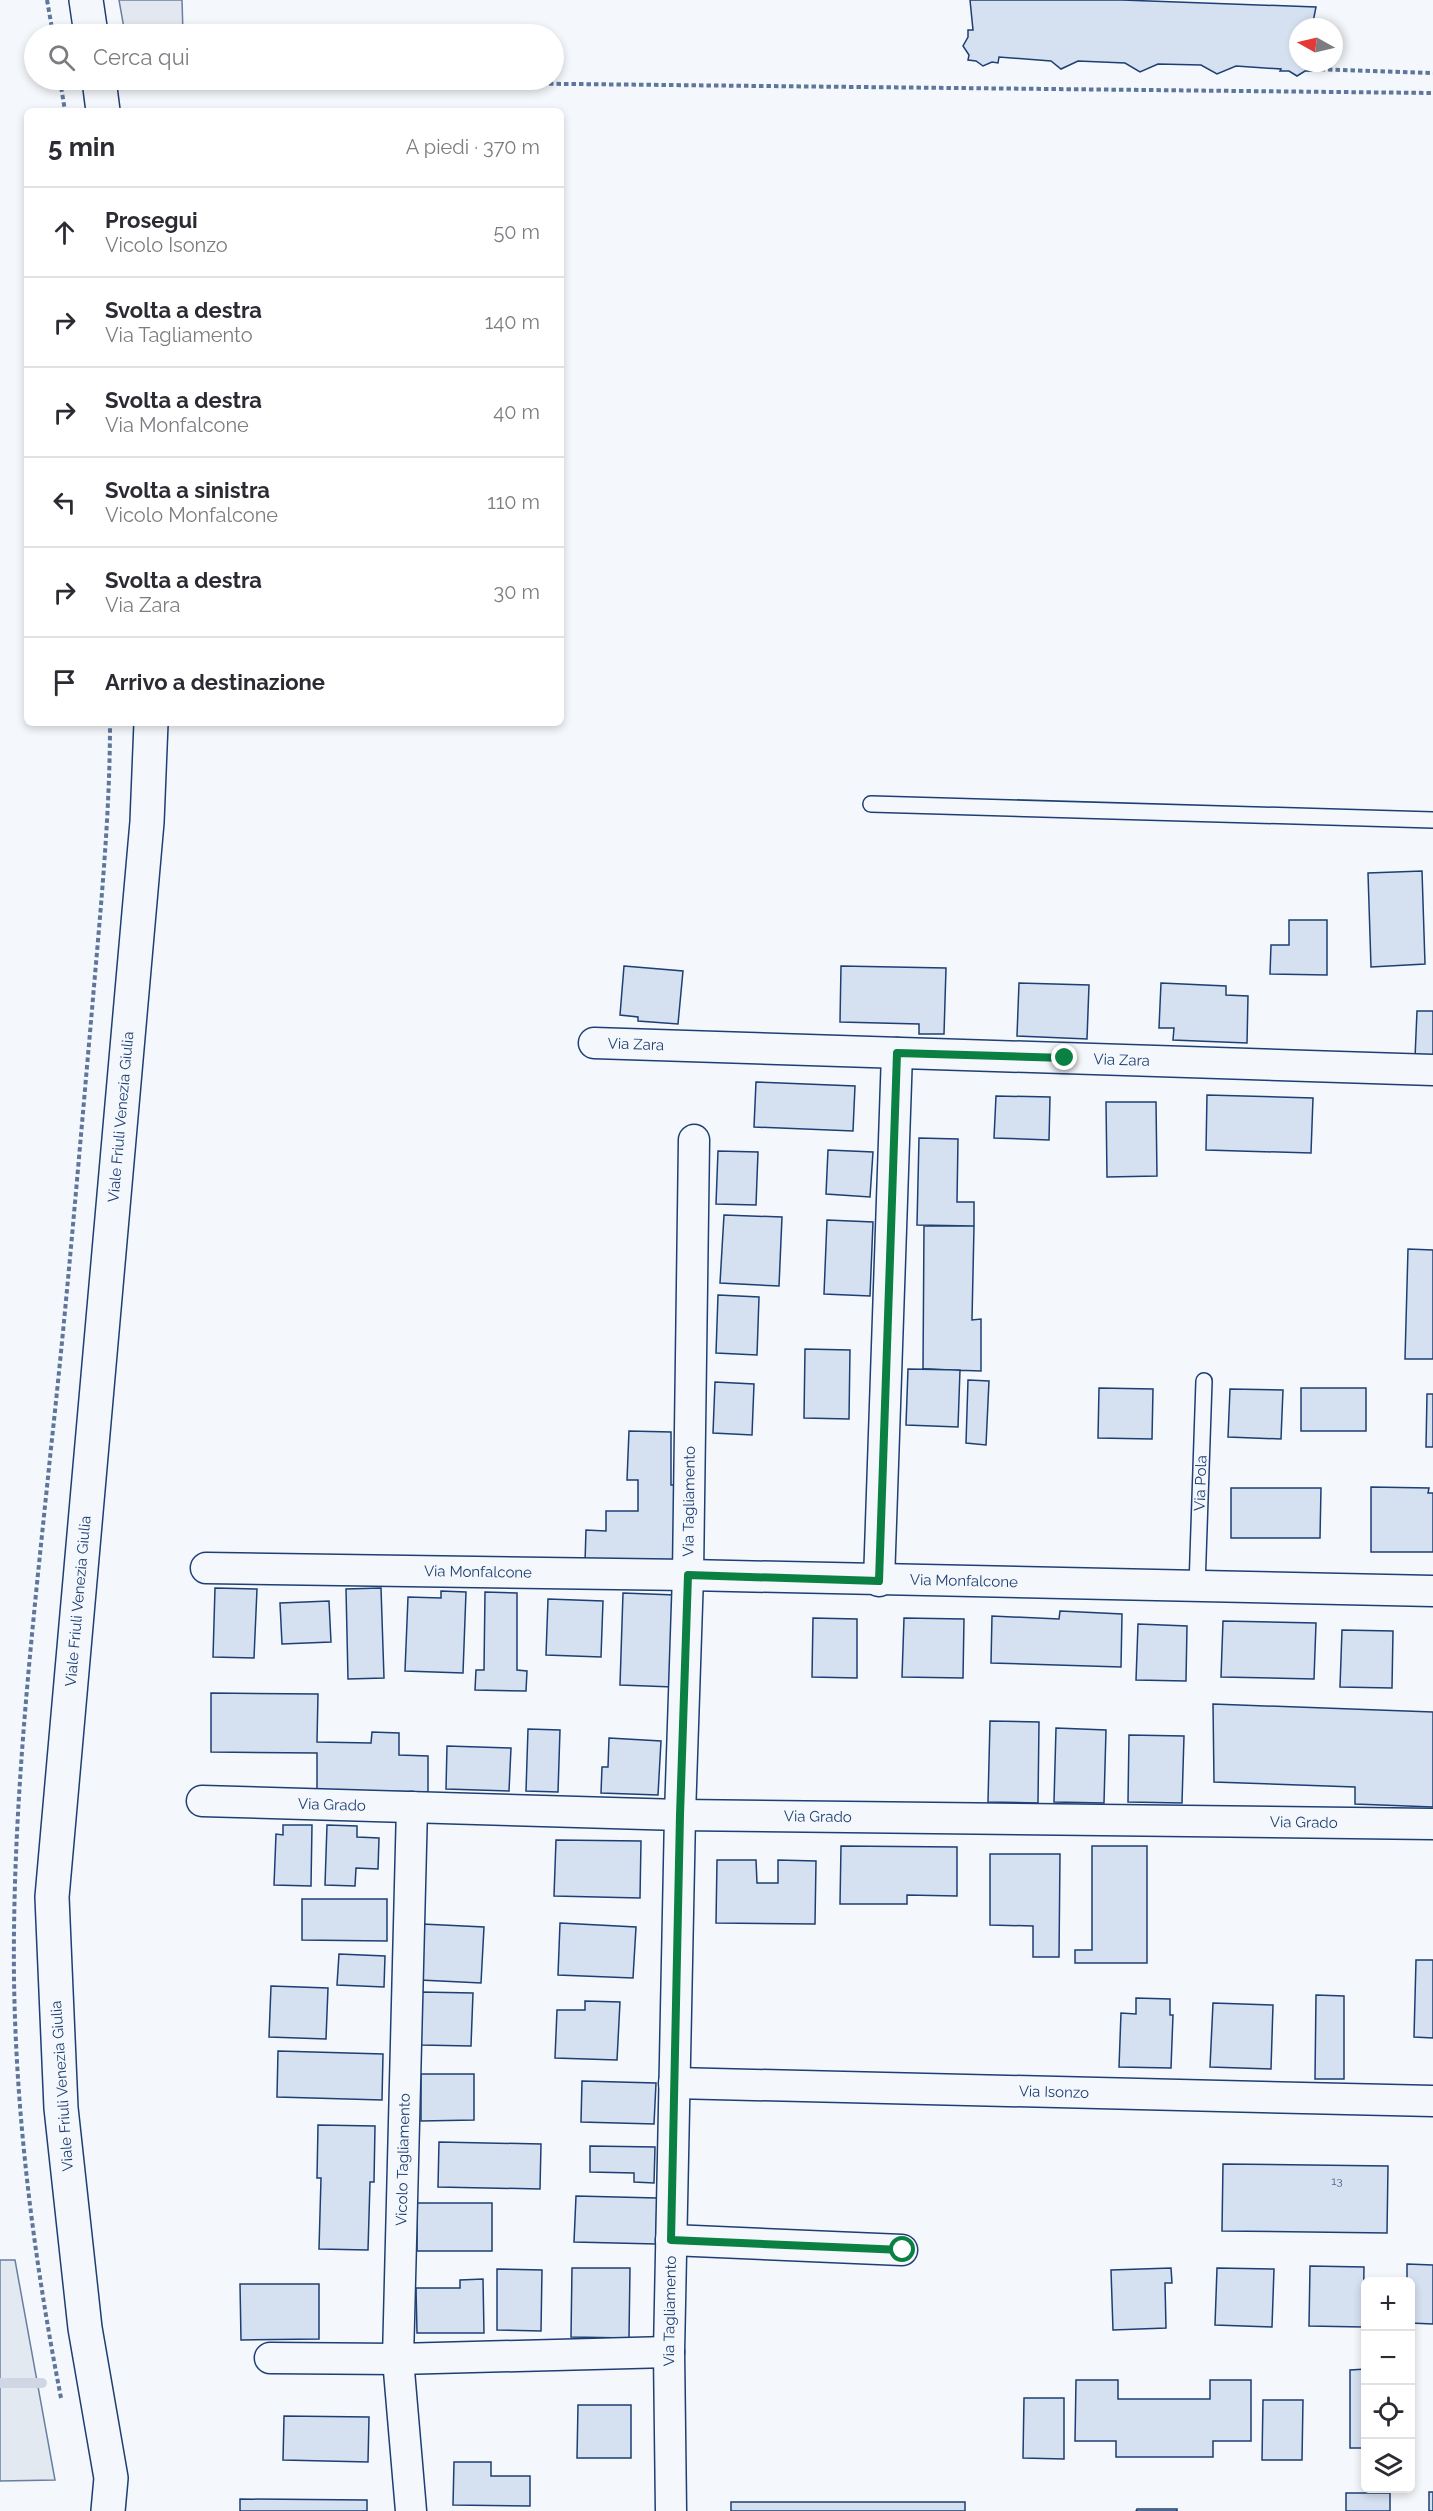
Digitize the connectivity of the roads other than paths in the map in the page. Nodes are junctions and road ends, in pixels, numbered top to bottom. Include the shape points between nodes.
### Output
1 (86, 0) edge
2 (90, 24) edge
3 (101, 90) edge
4 (104, 108) edge
5 (151, 726) edge
6 (871, 804) dead end
7 (1433, 820) edge
8 (594, 1043) dead end
9 (897, 1053) junction
10 (1433, 1070) edge
11 (694, 1140) dead end
12 (1204, 1381) dead end
13 (206, 1568) dead end
14 (688, 1575) junction
15 (879, 1581) junction
16 (1197, 1587) junction
17 (1433, 1591) edge
18 (202, 1802) dead end
19 (412, 1807) junction
20 (680, 1815) junction
21 (1433, 1824) edge
22 (674, 2083) junction
23 (1433, 2101) edge
24 (671, 2240) junction
25 (903, 2250) dead end
26 (669, 2352) junction
27 (270, 2358) dead end
28 (398, 2359) junction
29 (111, 2478) junction
30 (108, 2511) edge
31 (131, 2511) edge
32 (411, 2511) edge
33 (671, 2511) edge

1 - 2 street
3 - 4 street
5 - 29 street, Viale Friuli Venezia Giulia via 147,822 52,1897 61,2109 85,2328
6 - 7 lane
8 - 9 street, Via Zara
9 - 10 street, Via Zara
9 - 15 street
11 - 14 street, Via Tagliamento
12 - 16 lane, Via Pola
13 - 14 street, Via Monfalcone
14 - 15 street, Via Monfalcone
14 - 20 street, Via Tagliamento
15 - 16 street, Via Monfalcone
16 - 17 street, Via Monfalcone
18 - 19 street, Via Grado
19 - 20 street, Via Grado
19 - 28 street, Vicolo Tagliamento
20 - 21 street, Via Grado
20 - 22 street, Via Tagliamento
22 - 23 street, Via Isonzo
22 - 24 street, Via Tagliamento
24 - 25 street
24 - 26 street, Via Tagliamento
26 - 28 street
26 - 33 street, Via Tagliamento
27 - 28 street
28 - 32 street, Vicolo Tagliamento
29 - 30 street, Viale Friuli Venezia Giulia
29 - 31 street, Viale Friuli Venezia Giulia

